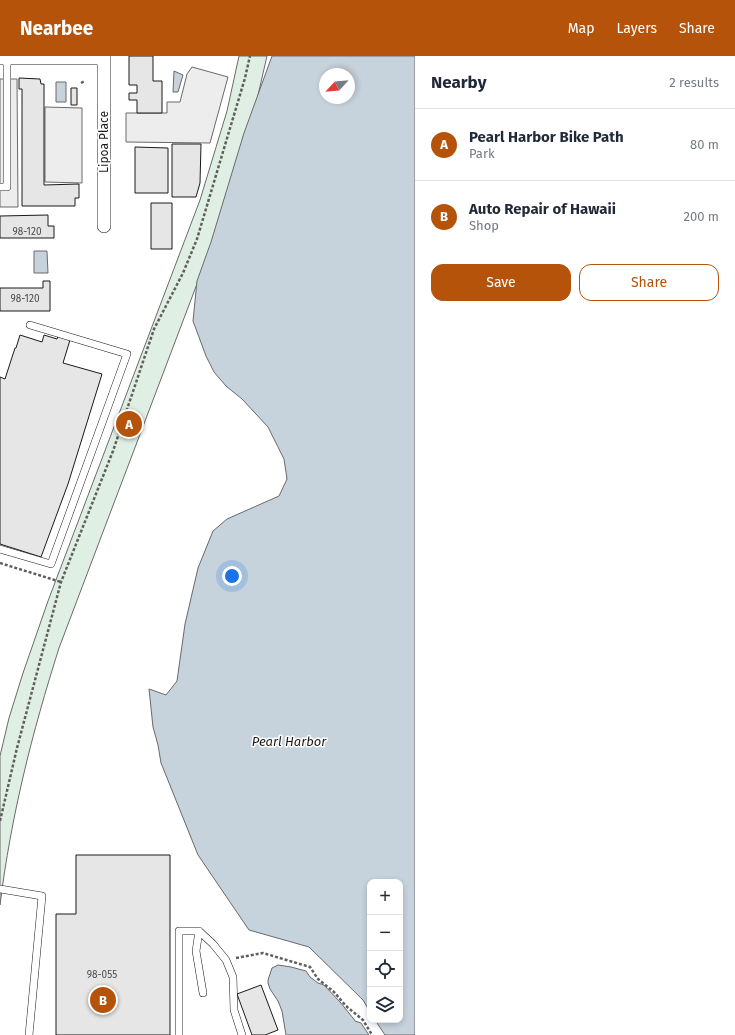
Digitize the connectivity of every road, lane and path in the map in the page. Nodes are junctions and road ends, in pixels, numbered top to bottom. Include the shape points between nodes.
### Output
1 (250, 56) edge
2 (36, 57) edge
3 (104, 57) edge
4 (4, 58) edge
5 (85, 81) dead end
6 (82, 83) dead end
7 (0, 187) edge
8 (104, 226) dead end
9 (30, 325) dead end
10 (0, 549) edge
11 (0, 562) edge
12 (61, 582) junction
13 (0, 821) edge
14 (0, 889) edge
15 (199, 931) junction
16 (226, 960) junction
17 (203, 993) dead end
18 (30, 1035) edge
19 (178, 1035) edge
20 (242, 1035) edge
21 (372, 1035) edge

1 - 12 path via 197,239 183,273 154,329 113,451
2 - 3 street, Lipoa Place
2 - 4 street, Lipoa Place
3 - 8 street, Lipoa Place
4 - 7 lane via 7,187
5 - 6 path
9 - 10 lane via 127,354 52,564
11 - 12 path
12 - 13 path
14 - 18 lane via 42,896
15 - 16 lane
15 - 17 lane via 196,952
15 - 19 lane via 179,931
16 - 20 lane via 233,978 234,1010
16 - 21 path via 263,953 310,967 318,979 363,1020

